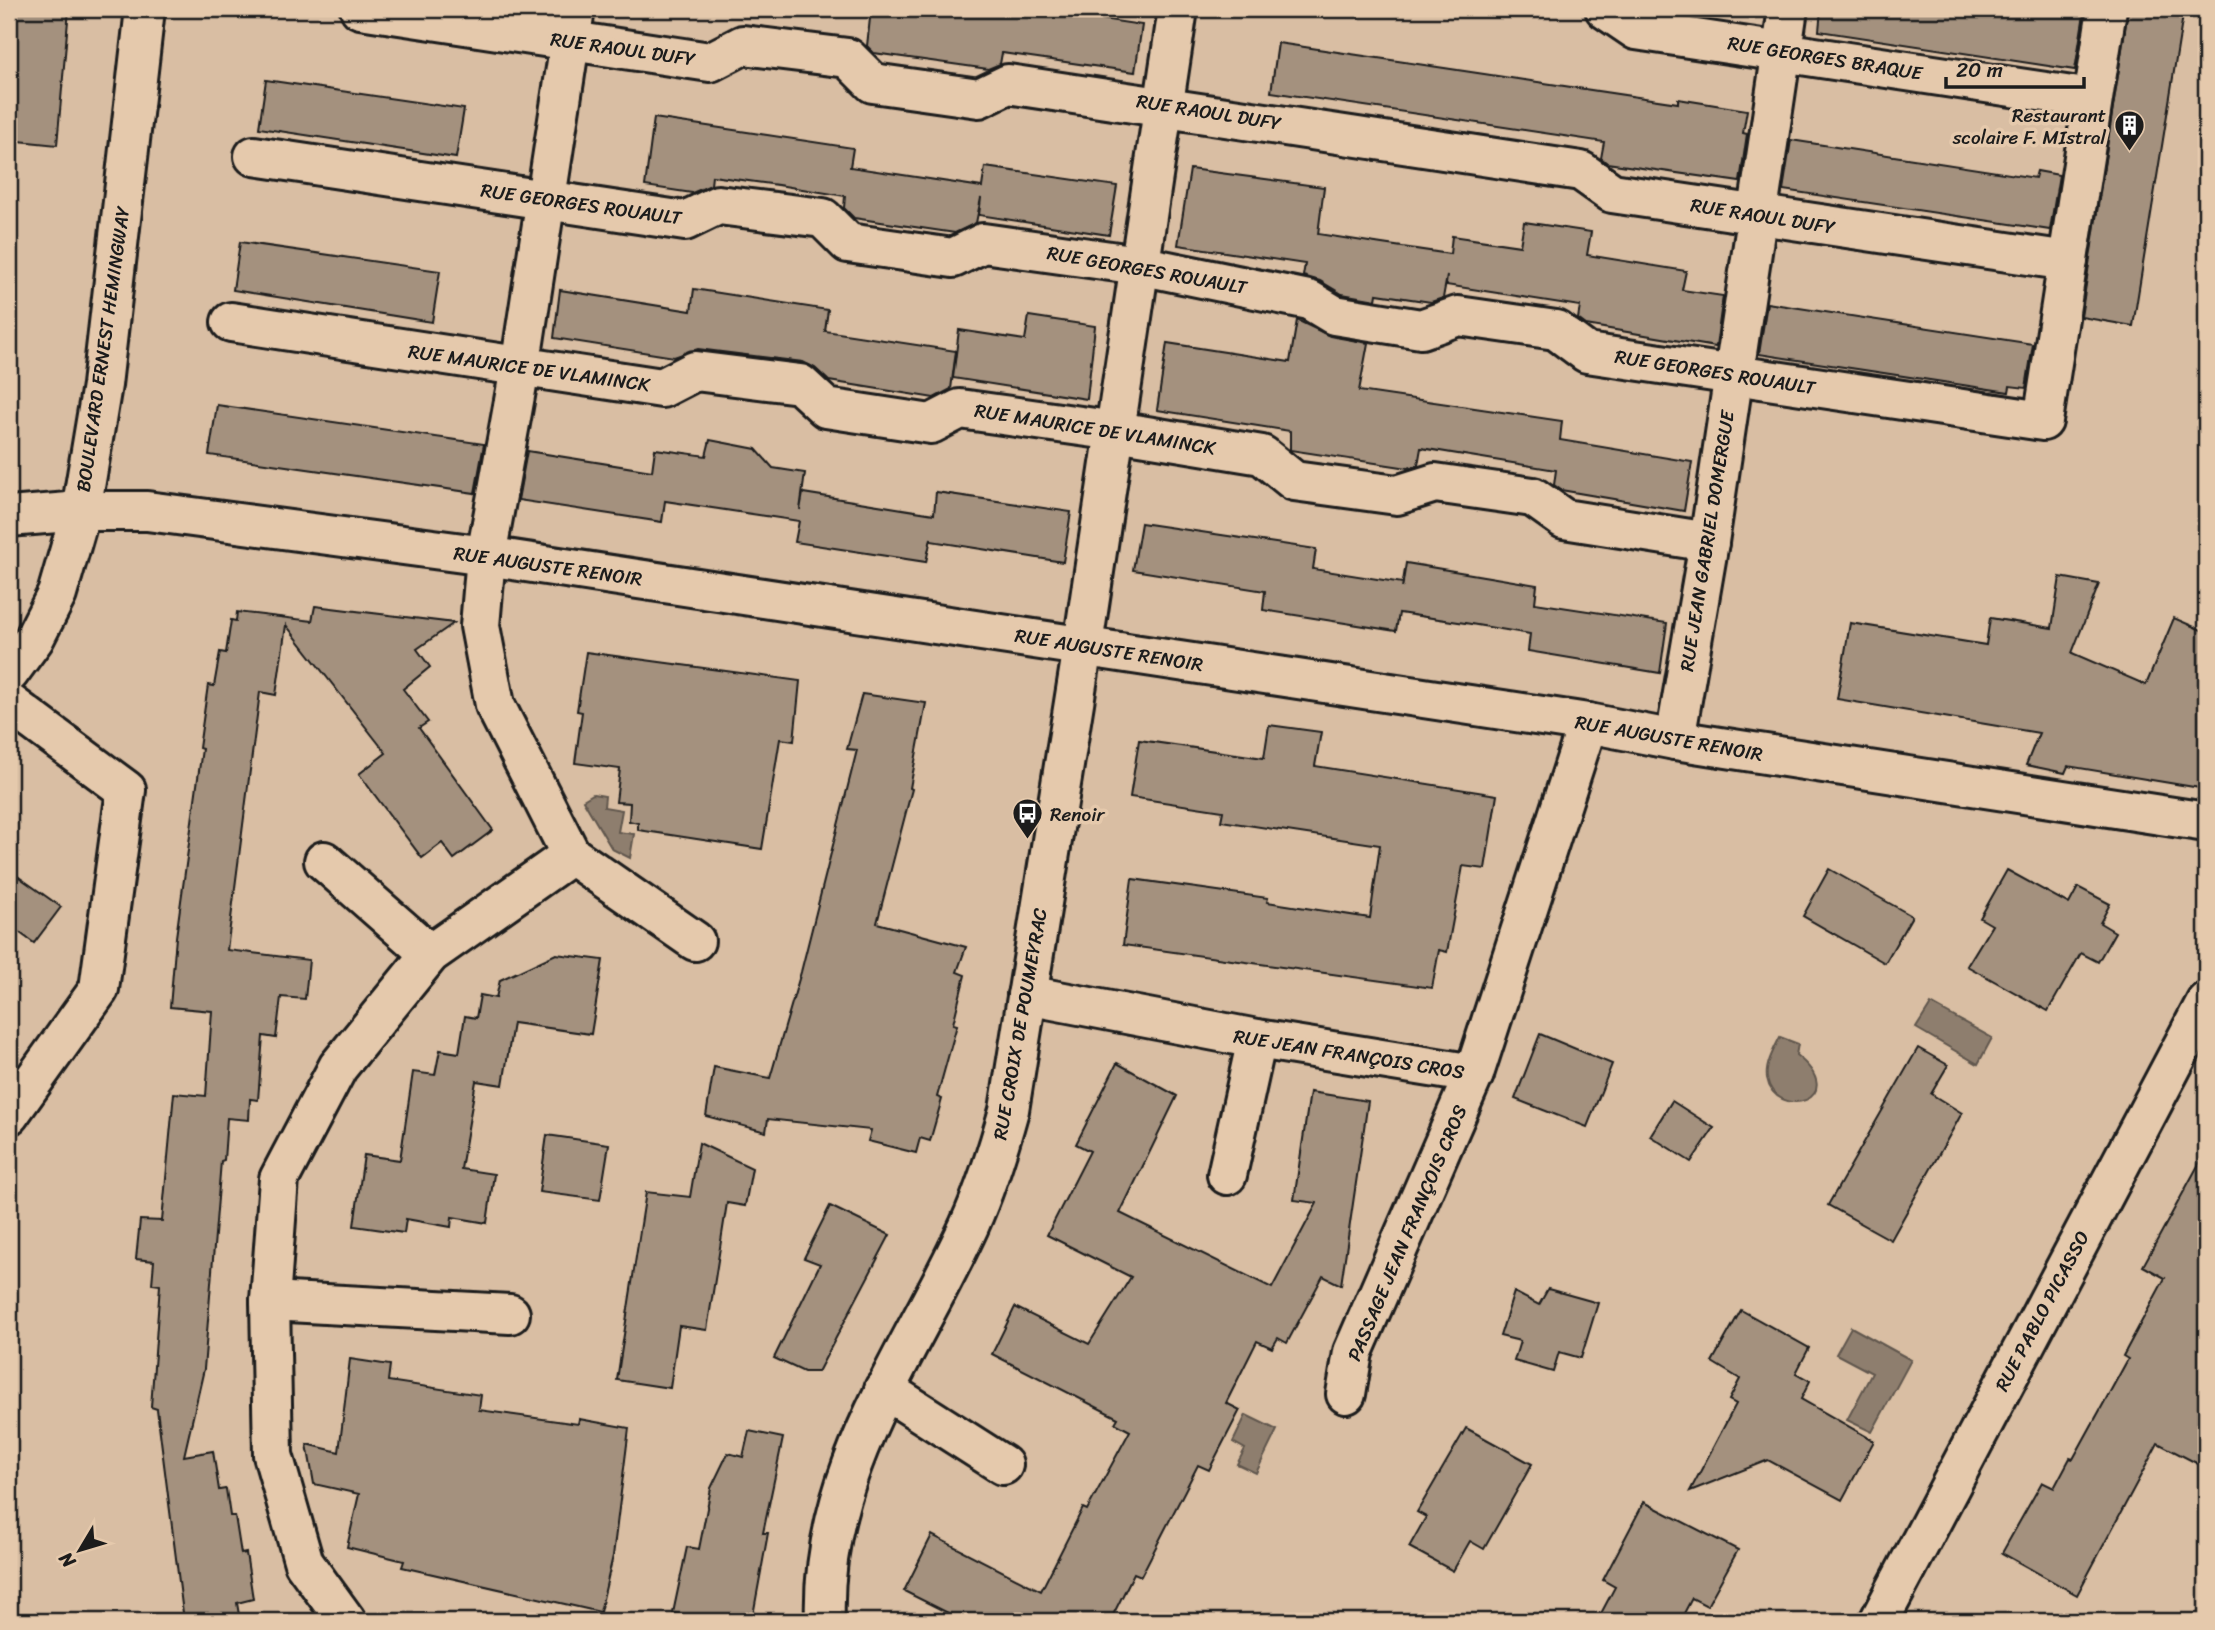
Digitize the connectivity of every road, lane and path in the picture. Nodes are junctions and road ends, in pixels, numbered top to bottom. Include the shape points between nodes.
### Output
1 (145, 9) edge
2 (360, 9) edge
3 (1178, 9) edge
4 (1605, 9) edge
5 (1788, 9) edge
6 (2107, 9) edge
7 (573, 25) edge
8 (1780, 51) junction
9 (2092, 99) junction
10 (1164, 105) junction
11 (254, 156) dead end
12 (546, 200) junction
13 (1756, 216) junction
14 (2068, 261) junction
15 (1139, 265) junction
16 (231, 322) dead end
17 (520, 368) junction
18 (1732, 375) junction
19 (1116, 431) junction
20 (80, 511) junction
21 (9, 517) edge
22 (1709, 542) junction
23 (486, 556) junction
24 (1083, 646) junction
25 (9, 673) edge
26 (9, 703) edge
27 (1588, 723) junction
28 (1675, 740) junction
29 (2206, 822) edge
30 (571, 855) junction
31 (324, 860) dead end
32 (695, 941) dead end
33 (430, 954) junction
34 (1027, 995) junction
35 (2206, 1002) edge
36 (1256, 1039) junction
37 (1474, 1074) junction
38 (9, 1115) edge
39 (1227, 1175) dead end
40 (270, 1301) junction
41 (510, 1314) dead end
42 (884, 1389) junction
43 (1346, 1394) dead end
44 (1003, 1465) dead end
45 (346, 1621) edge
46 (825, 1621) edge
47 (1879, 1621) edge

1 - 20 street, BOULEVARD ERNEST HEMINGWAY via 102,385
2 - 7 street, RUE RAOUL DUFY
3 - 10 street, RUE CROIX DE POUMEYRAC
4 - 8 street, RUE GEORGES BRAQUE via 1636,30
5 - 8 street, RUE JEAN GABRIEL DOMERGUE
6 - 9 street
7 - 10 street, RUE RAOUL DUFY via 710,62 743,45 848,58 873,83 979,98 1008,83
7 - 12 street
8 - 9 street, RUE GEORGES BRAQUE
8 - 13 street, RUE JEAN GABRIEL DOMERGUE
9 - 14 street
10 - 13 street, RUE RAOUL DUFY via 1581,171 1612,193
10 - 15 street, RUE CROIX DE POUMEYRAC
11 - 12 street, RUE GEORGES ROUAULT
12 - 15 street, RUE GEORGES ROUAULT via 685,221 718,205 824,218 848,243 953,258 983,243
12 - 17 street
13 - 14 street, RUE RAOUL DUFY
13 - 18 street, RUE JEAN GABRIEL DOMERGUE
14 - 18 street, RUE GEORGES ROUAULT via 2043,421
15 - 18 street, RUE GEORGES ROUAULT via 1309,300 1334,314 1421,329 1458,316 1556,330 1587,353
15 - 19 street, RUE CROIX DE POUMEYRAC
16 - 17 street, RUE MAURICE DE VLAMINCK
17 - 19 street, RUE MAURICE DE VLAMINCK via 662,387 695,371 800,384 826,408 931,424 960,409
17 - 23 street
18 - 22 street, RUE JEAN GABRIEL DOMERGUE
19 - 22 street, RUE MAURICE DE VLAMINCK via 1262,455 1294,481 1397,495 1435,483 1533,497 1564,519
19 - 24 street, RUE CROIX DE POUMEYRAC
20 - 21 street, RUE AUGUSTE RENOIR
20 - 23 street, RUE AUGUSTE RENOIR via 147,511
20 - 25 street, BOULEVARD ERNEST HEMINGWAY via 57,594 34,639
22 - 28 street, RUE JEAN GABRIEL DOMERGUE
23 - 24 street, RUE AUGUSTE RENOIR
23 - 30 street via 480,626 495,705
24 - 27 street, RUE AUGUSTE RENOIR
24 - 34 street, RUE CROIX DE POUMEYRAC
26 - 38 street via 126,790 99,989
27 - 28 street, RUE AUGUSTE RENOIR
27 - 37 street, RUE JEAN FRANÇOIS CROS
28 - 29 street, RUE AUGUSTE RENOIR
30 - 32 street
30 - 33 street
31 - 33 street
33 - 40 street via 338,1067 279,1179
34 - 36 street, RUE JEAN FRANÇOIS CROS
34 - 42 street, RUE CROIX DE POUMEYRAC via 1009,1110 993,1167 968,1227
35 - 47 street, RUE PABLO PICASSO
36 - 37 street, RUE JEAN FRANÇOIS CROS
36 - 39 street
37 - 43 street, PASSAGE JEAN FRANÇOIS CROS via 1353,1353
40 - 41 street
40 - 45 street via 273,1455 304,1563
42 - 44 street
42 - 46 street, RUE CROIX DE POUMEYRAC via 846,1476 824,1589

